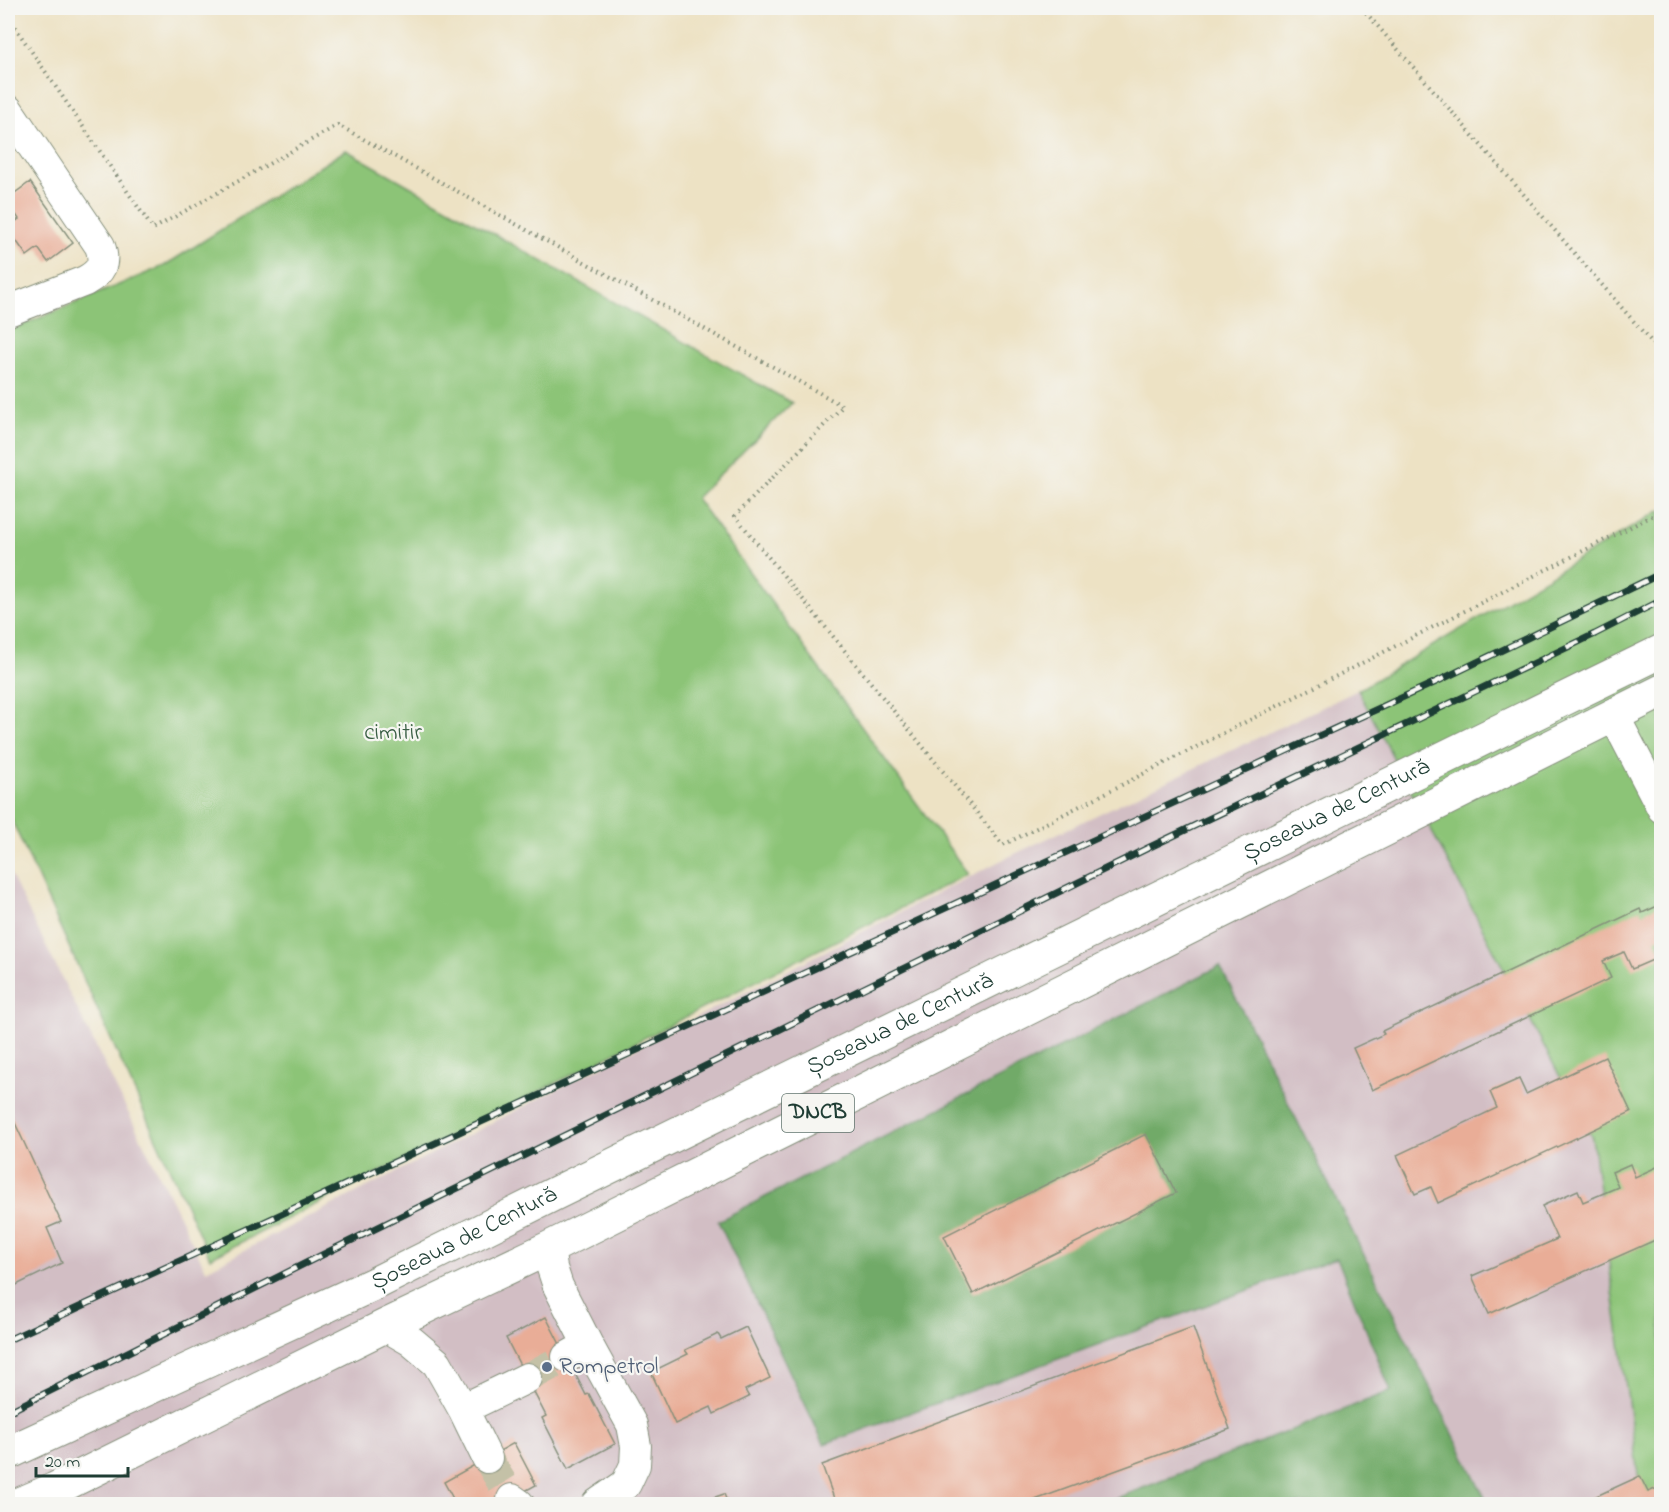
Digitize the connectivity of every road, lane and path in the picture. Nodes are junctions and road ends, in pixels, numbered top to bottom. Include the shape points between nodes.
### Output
1 (1362, 8) edge
2 (8, 17) edge
3 (8, 110) edge
4 (8, 311) edge
5 (1662, 354) edge
6 (1662, 511) edge
7 (1662, 651) edge
8 (1662, 691) edge
9 (1613, 714) junction
10 (1662, 808) edge
11 (549, 1248) junction
12 (385, 1326) junction
13 (526, 1378) tunnel mouth
14 (463, 1409) junction
15 (8, 1454) edge
16 (487, 1458) tunnel mouth
17 (20, 1504) edge
18 (597, 1504) edge

1 - 5 path
2 - 6 path via 153,229 338,125 843,406 735,516 1004,845
3 - 4 street via 104,256 96,275
7 - 15 main road, Șoseaua de Centură / DNCB via 376,1283
8 - 9 main road, Șoseaua de Centură / DNCB
9 - 10 street
9 - 11 main road, Șoseaua de Centură / DNCB
11 - 12 main road, Șoseaua de Centură / DNCB
11 - 18 street via 577,1351 632,1425 636,1446 635,1465 626,1484
12 - 14 street via 437,1363
12 - 17 main road, Șoseaua de Centură / DNCB
13 - 14 street
14 - 16 street

